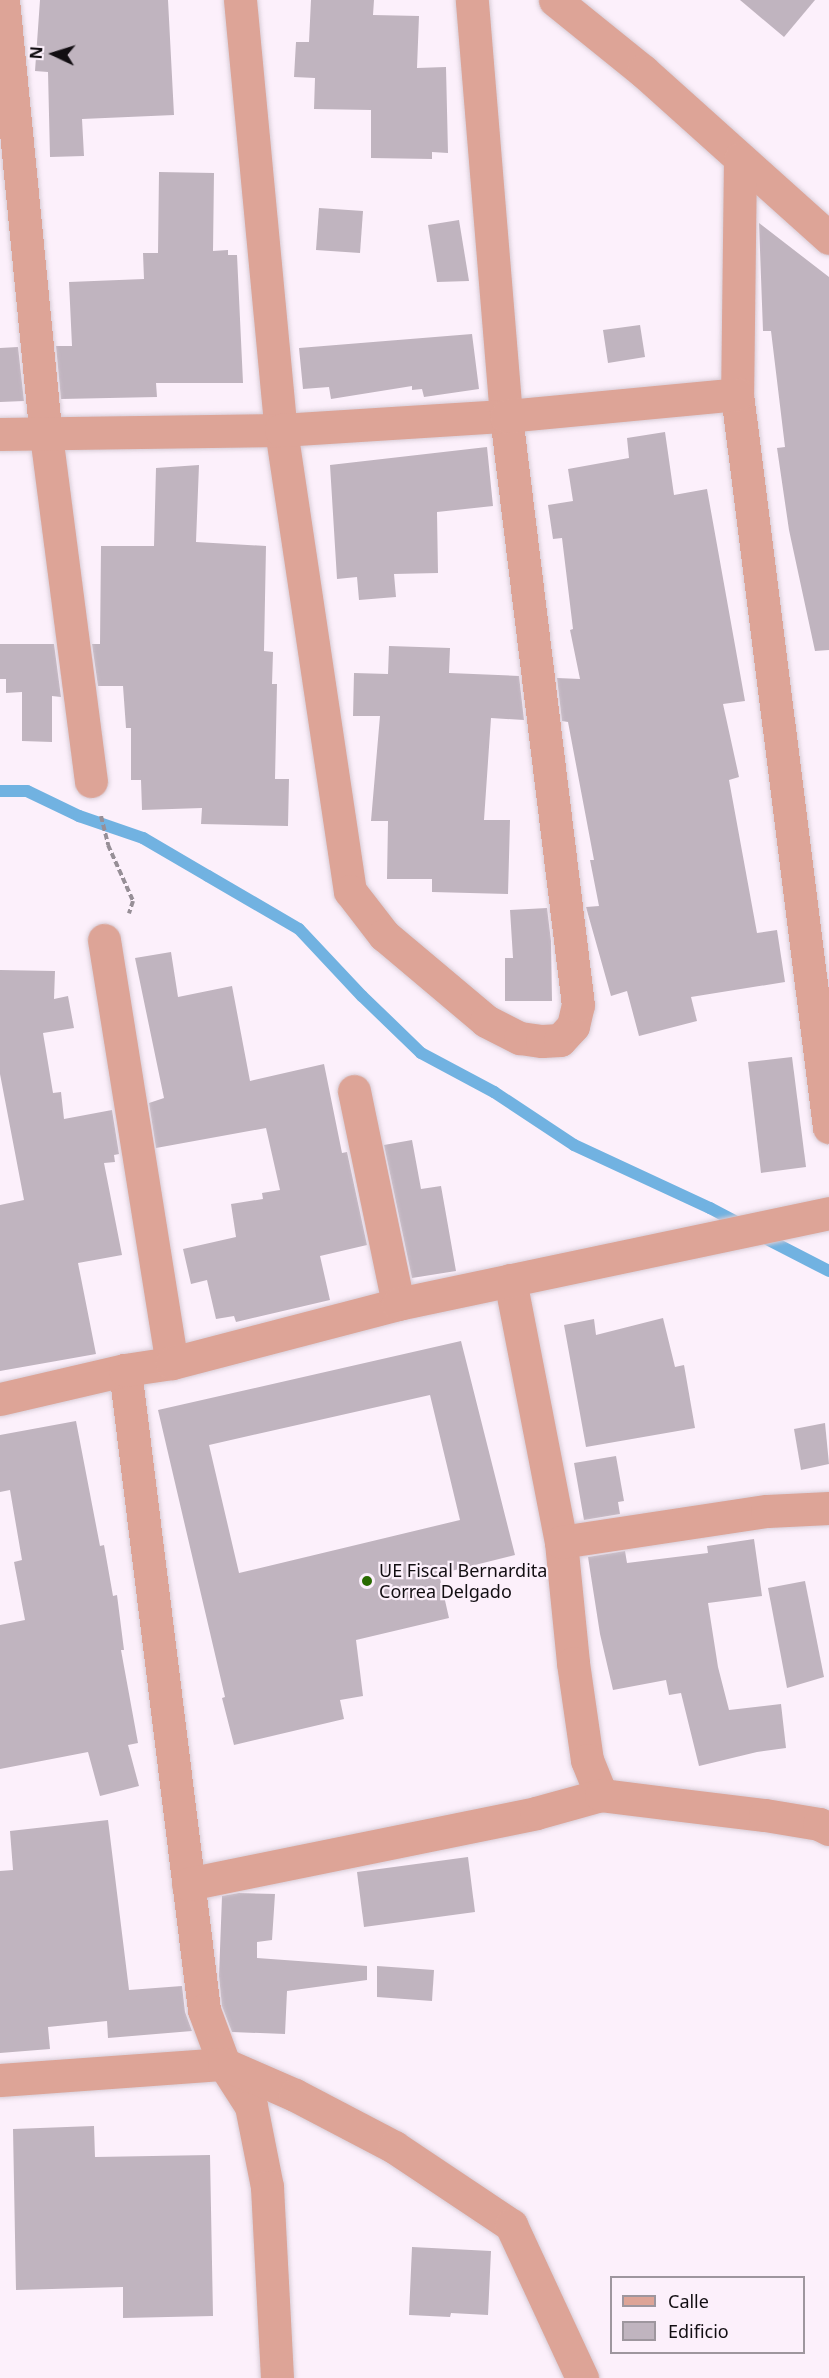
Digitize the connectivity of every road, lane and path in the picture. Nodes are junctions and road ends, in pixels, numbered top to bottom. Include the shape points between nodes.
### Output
1 (3, 0) edge
2 (240, 0) edge
3 (472, 0) edge
4 (555, 0) edge
5 (740, 159) junction
6 (829, 238) edge
7 (737, 394) junction
8 (506, 416) junction
9 (281, 430) junction
10 (0, 434) edge
11 (46, 435) junction
12 (92, 781) joint
13 (104, 940) joint
14 (354, 1091) dead end
15 (829, 1127) edge
16 (829, 1213) edge
17 (510, 1280) junction
18 (398, 1304) junction
19 (172, 1363) junction
20 (125, 1370) junction
21 (0, 1399) edge
22 (829, 1508) edge
23 (561, 1542) junction
24 (601, 1795) junction
25 (826, 1824) edge
26 (188, 1884) junction
27 (225, 2064) junction
28 (0, 2080) edge
29 (277, 2378) edge
30 (582, 2378) edge

1 - 11 street
2 - 9 street
3 - 8 street
4 - 5 street via 643,71
5 - 6 street
5 - 7 street
7 - 8 street
7 - 15 street
8 - 9 street
8 - 9 street via 578,1005 573,1026 560,1040 520,1038 486,1021 384,935 350,891
9 - 11 street
10 - 11 street
11 - 12 street
12 - 13 path via 108,846 133,901 127,917
13 - 19 street
14 - 18 street
16 - 17 street
17 - 18 street
17 - 23 street
18 - 19 street
19 - 20 street
20 - 21 street
20 - 26 street
22 - 23 street via 767,1511
23 - 24 street via 587,1760
24 - 25 street
24 - 26 street via 536,1813
26 - 27 street via 204,2010
27 - 28 street
27 - 29 street via 251,2106 267,2187
27 - 30 street via 295,2095 394,2147 511,2225

